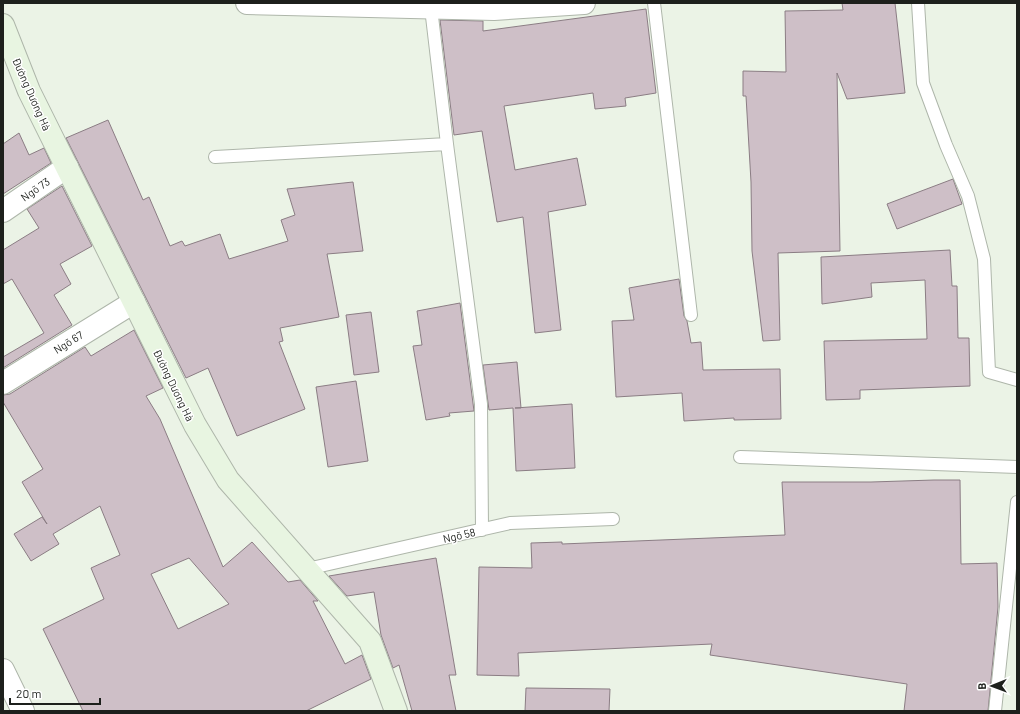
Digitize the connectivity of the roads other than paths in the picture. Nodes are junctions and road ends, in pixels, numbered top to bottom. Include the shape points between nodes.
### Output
1 (247, 3) edge
2 (584, 3) edge
3 (654, 3) edge
4 (918, 3) edge
5 (494, 6) edge
6 (431, 8) junction
7 (3, 25) edge
8 (447, 144) junction
9 (215, 157) dead end
10 (67, 167) junction
11 (3, 211) edge
12 (134, 302) junction
13 (691, 315) dead end
14 (1017, 380) edge
15 (3, 383) edge
16 (740, 457) dead end
17 (1017, 467) edge
18 (1017, 502) edge
19 (613, 519) dead end
20 (482, 530) junction
21 (307, 569) junction
22 (3, 670) edge
23 (23, 711) edge
24 (396, 711) edge
25 (995, 711) edge

1 - 6 street
2 - 5 street
3 - 13 lane
4 - 14 lane via 923,83 968,196 984,259 989,372
5 - 6 street
6 - 8 lane
7 - 10 street, Đường Dương Hà via 29,91
8 - 9 lane
8 - 20 lane via 481,404
10 - 11 street, Ngõ 73
10 - 12 street, Đường Dương Hà
12 - 15 street, Ngõ 67
12 - 21 street, Đường Dương Hà via 195,426 228,480
16 - 17 lane
18 - 25 lane
19 - 20 lane, Ngõ 58 via 510,523
20 - 21 lane, Ngõ 58
21 - 24 street, Đường Dương Hà via 370,641
22 - 23 street

